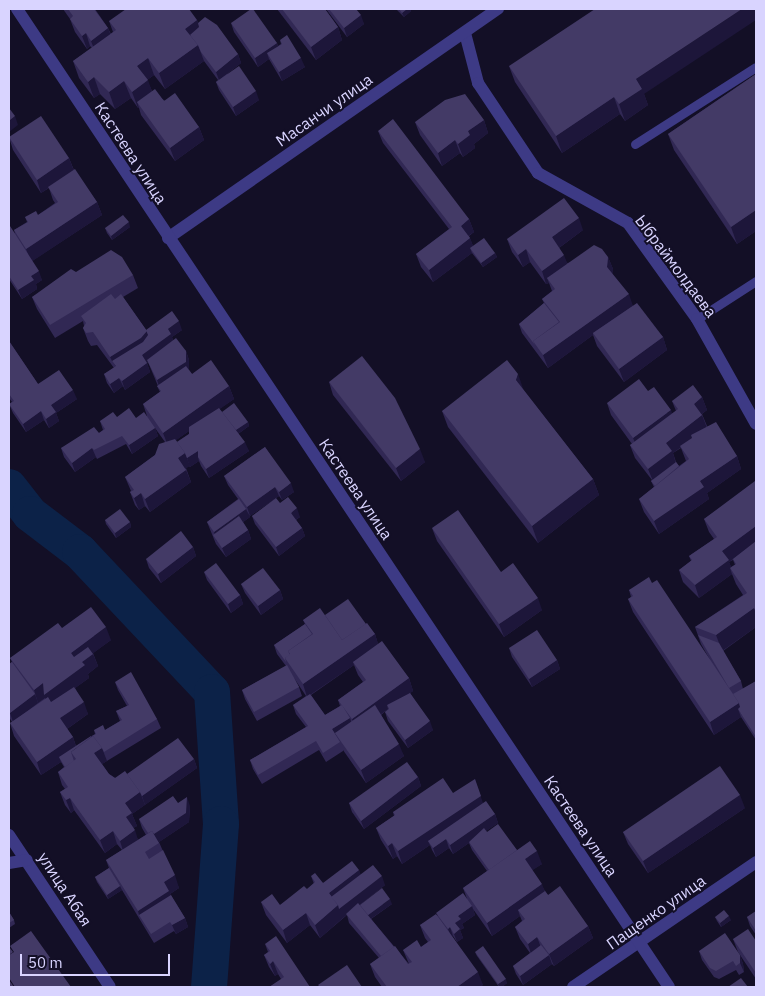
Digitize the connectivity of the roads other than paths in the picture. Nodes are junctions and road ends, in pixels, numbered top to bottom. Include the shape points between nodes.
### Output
1 (16, 9) edge
2 (498, 9) edge
3 (465, 33) junction
4 (756, 67) edge
5 (635, 144) dead end
6 (168, 238) junction
7 (756, 281) edge
8 (697, 319) junction
9 (756, 424) edge
10 (9, 835) edge
11 (27, 860) junction
12 (756, 862) edge
13 (9, 863) edge
14 (639, 942) junction
15 (110, 987) edge
16 (573, 987) edge
17 (669, 987) edge

1 - 6 street, Кастеева улица
2 - 3 street, Масанчи улица
3 - 6 street, Масанчи улица
3 - 8 street, Ыбраймолдаева via 478,83 538,173 628,223
4 - 5 lane
6 - 14 street, Кастеева улица
7 - 8 lane
8 - 9 street, Ыбраймолдаева
10 - 11 street, улица Абая
11 - 13 street
11 - 15 street, улица Абая
12 - 14 street, Пащенко улица
14 - 16 street, Пащенко улица
14 - 17 street, Кастеева улица

